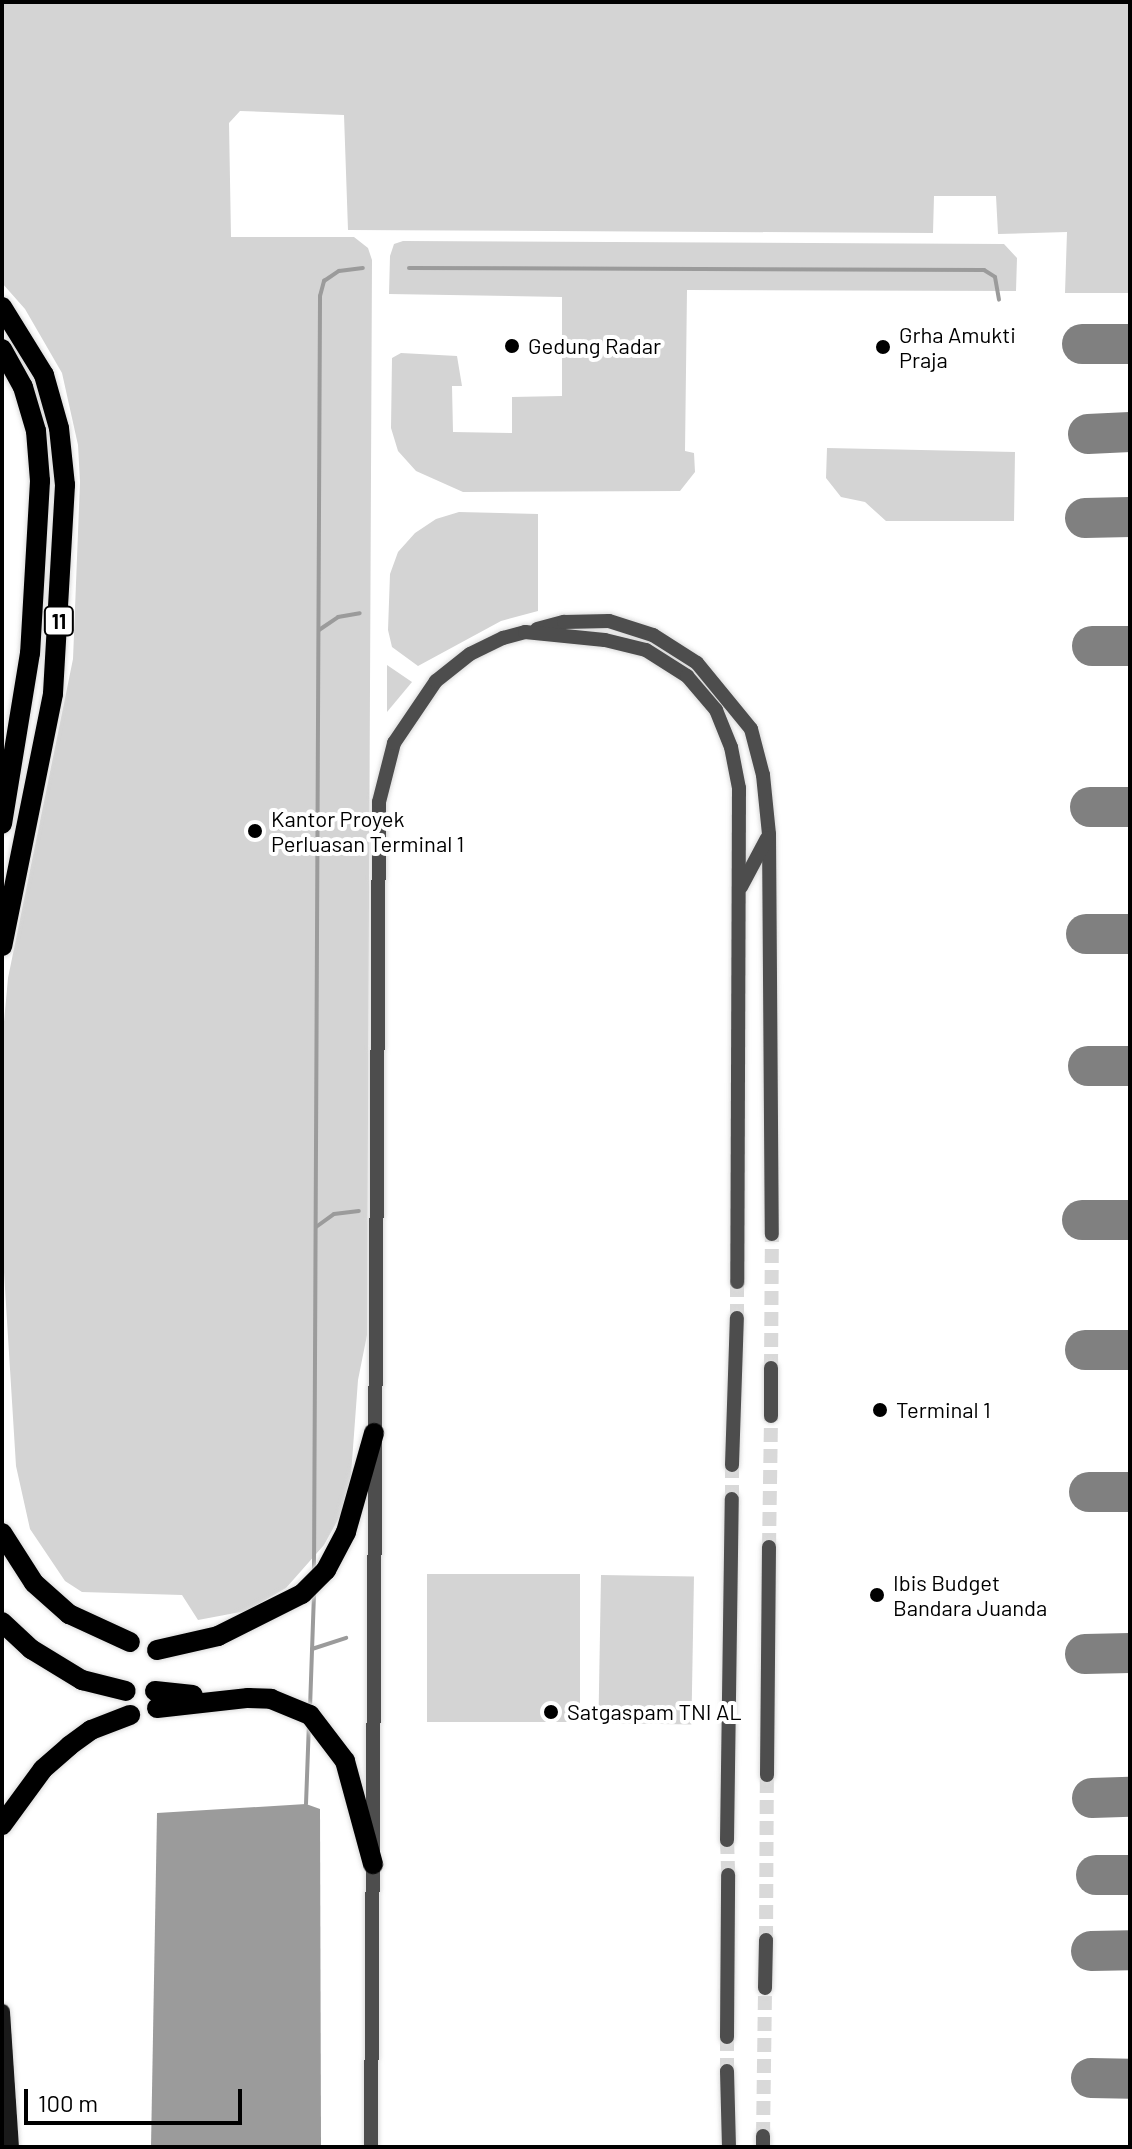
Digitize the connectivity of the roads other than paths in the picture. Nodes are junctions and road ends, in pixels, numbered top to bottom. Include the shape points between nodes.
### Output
1 (2, 307) edge
2 (2, 349) edge
3 (525, 632) junction
4 (2, 824) edge
5 (769, 834) junction
6 (740, 891) junction
7 (2, 946) edge
8 (772, 1234) tunnel mouth
9 (737, 1282) tunnel mouth
10 (737, 1318) tunnel mouth
11 (771, 1368) tunnel mouth
12 (771, 1416) tunnel mouth
13 (374, 1433) junction
14 (732, 1465) tunnel mouth
15 (732, 1499) tunnel mouth
16 (2, 1533) edge
17 (769, 1547) tunnel mouth
18 (2, 1622) edge
19 (130, 1642) dead end
20 (157, 1650) dead end
21 (126, 1691) dead end
22 (156, 1700) dead end
23 (130, 1715) dead end
24 (767, 1775) tunnel mouth
25 (2, 1825) edge
26 (727, 1840) tunnel mouth
27 (373, 1864) junction
28 (728, 1875) tunnel mouth
29 (766, 1940) tunnel mouth
30 (765, 1988) tunnel mouth
31 (2, 2012) edge
32 (727, 2037) tunnel mouth
33 (727, 2071) tunnel mouth
34 (11, 2147) edge
35 (371, 2147) edge
36 (729, 2147) edge

1 - 7 highway, 11 via 44,375 59,428 65,485 53,694
2 - 4 highway, 11 via 23,387 36,431 40,481 30,653
3 - 5 street via 564,622 609,621 653,635 697,663 751,729 763,775
3 - 6 street via 646,650 687,676 716,710 739,788
3 - 13 street via 470,654 436,681 394,743 379,802
5 - 6 street
5 - 8 street
6 - 9 street
10 - 14 street
11 - 12 street
13 - 20 highway via 358,1502 326,1570 302,1594 218,1636
13 - 27 street
15 - 26 street
16 - 19 highway via 34,1583 69,1614
17 - 24 street
18 - 21 highway via 31,1649 82,1680
22 - 27 highway via 271,1699 296,1706 322,1727 354,1784
23 - 25 highway via 91,1730 69,1746 43,1769
27 - 35 street
28 - 32 street
29 - 30 street
31 - 34 main road
33 - 36 street

